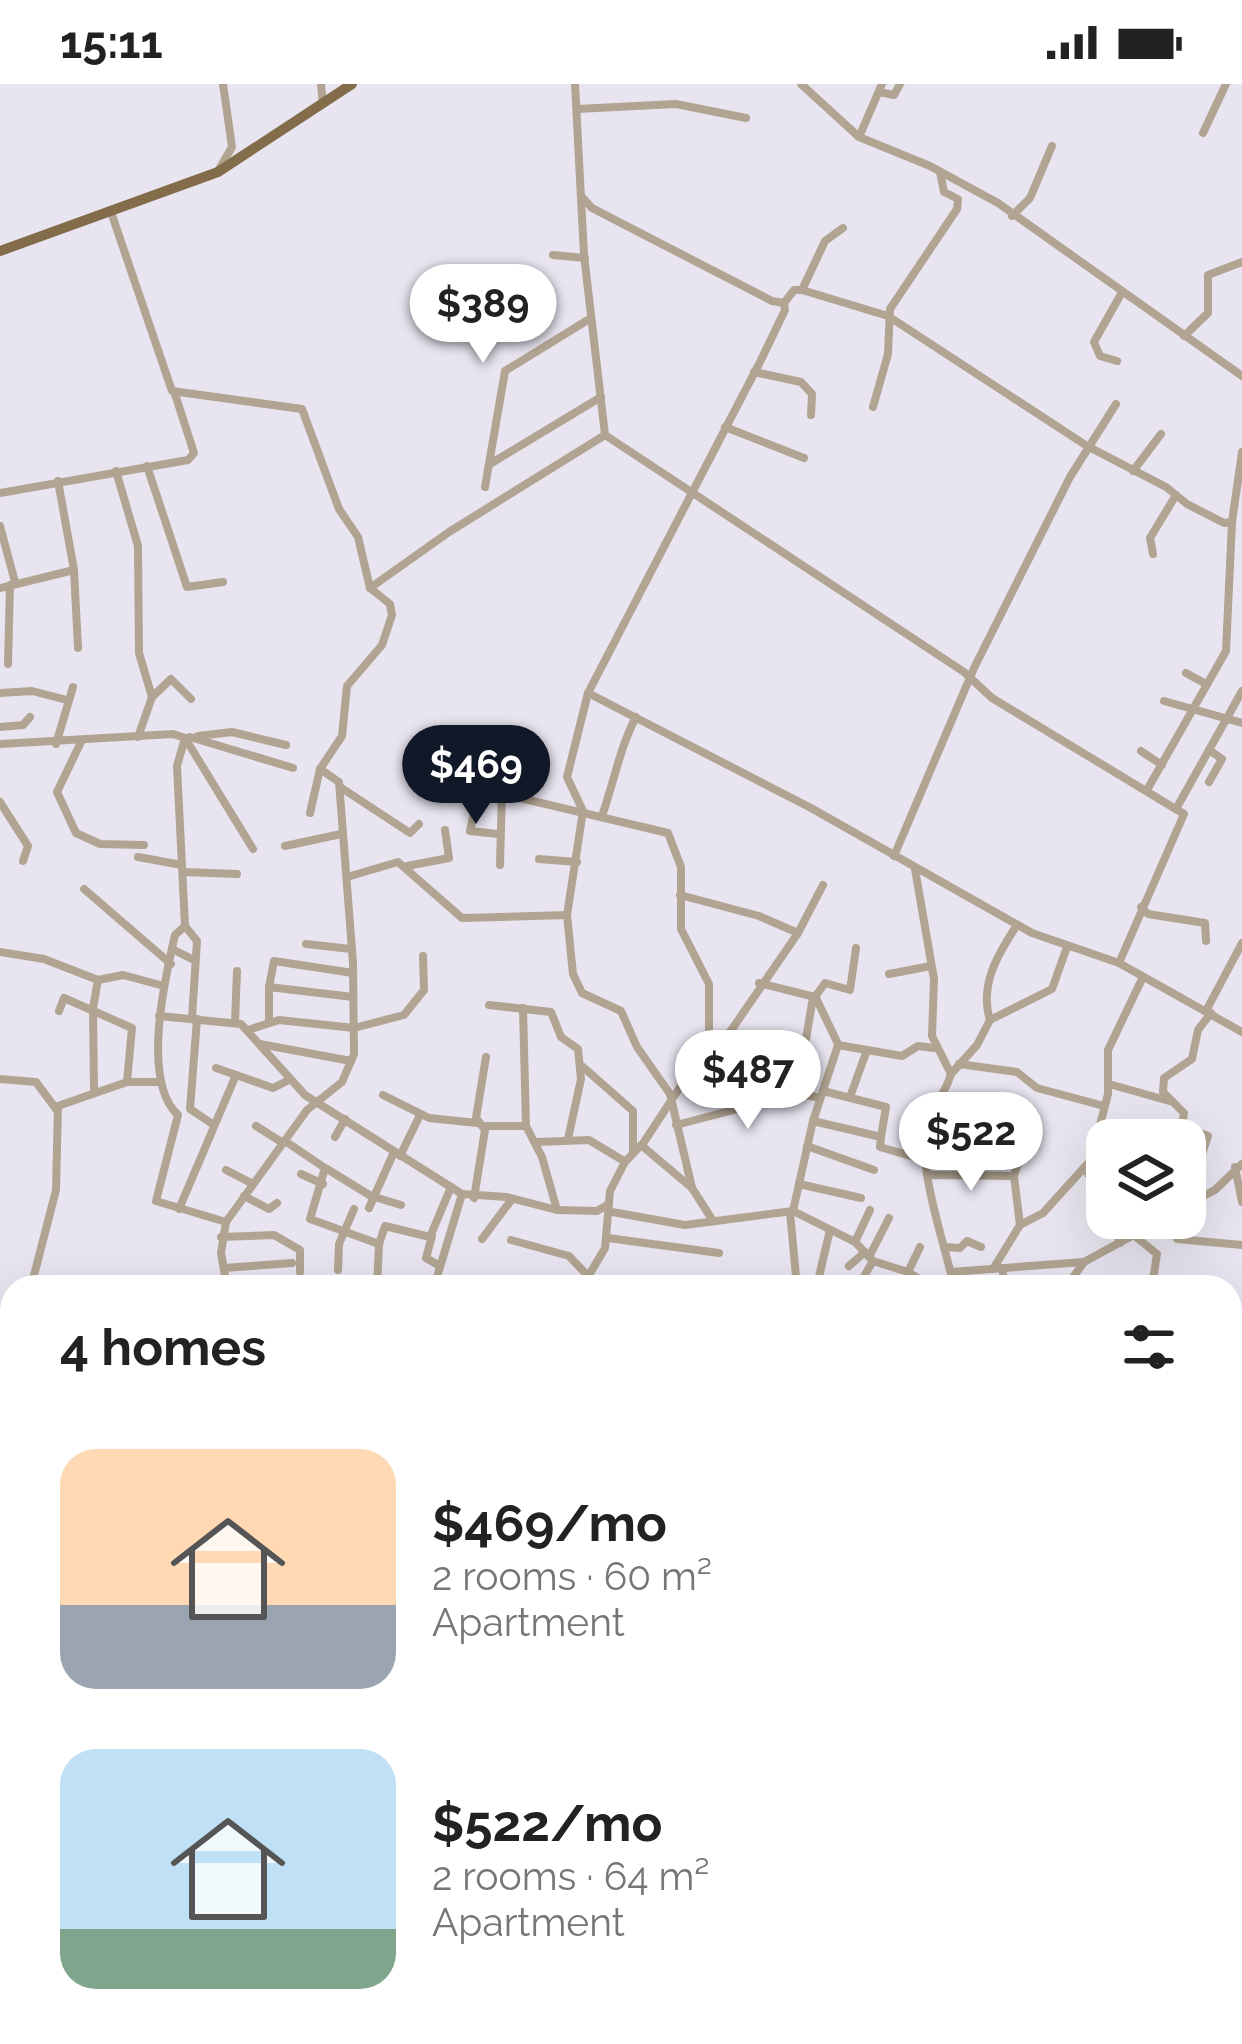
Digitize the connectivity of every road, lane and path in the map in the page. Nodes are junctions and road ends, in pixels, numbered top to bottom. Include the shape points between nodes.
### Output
1 (223, 84) edge
2 (321, 84) edge
3 (352, 84) edge
4 (575, 84) edge
5 (801, 84) edge
6 (900, 84) edge
7 (1226, 84) edge
8 (881, 88) edge
9 (323, 104) junction
10 (577, 109) junction
11 (746, 118) dead end
12 (1203, 133) dead end
13 (859, 137) junction
14 (1052, 146) dead end
15 (940, 171) junction
16 (218, 172) junction
17 (580, 195) junction
18 (112, 214) junction
19 (1012, 215) junction
20 (843, 228) dead end
21 (0, 251) edge
22 (553, 255) dead end
23 (585, 259) junction
24 (1242, 262) edge
25 (802, 290) junction
26 (1121, 294) junction
27 (784, 303) junction
28 (888, 316) junction
29 (591, 318) junction
30 (1184, 336) junction
31 (1117, 361) dead end
32 (754, 372) junction
33 (1242, 376) edge
34 (175, 394) junction
35 (601, 397) junction
36 (1116, 404) dead end
37 (873, 407) dead end
38 (812, 415) dead end
39 (724, 427) junction
40 (1161, 434) dead end
41 (604, 435) junction
42 (1087, 446) junction
43 (1242, 452) edge
44 (804, 458) dead end
45 (490, 464) junction
46 (147, 466) junction
47 (116, 471) junction
48 (1133, 471) junction
49 (58, 481) junction
50 (485, 487) dead end
51 (0, 493) edge
52 (693, 494) junction
53 (1176, 496) junction
54 (1240, 496) edge
55 (1232, 522) junction
56 (0, 526) edge
57 (1154, 554) dead end
58 (74, 570) junction
59 (223, 582) dead end
60 (8, 585) edge
61 (370, 589) junction
62 (78, 648) dead end
63 (1226, 651) junction
64 (1242, 652) edge
65 (8, 664) dead end
66 (1186, 674) dead end
67 (970, 678) junction
68 (1206, 684) junction
69 (73, 687) dead end
70 (1242, 691) edge
71 (0, 693) edge
72 (588, 693) junction
73 (152, 697) junction
74 (191, 699) dead end
75 (68, 700) junction
76 (1164, 700) dead end
77 (1192, 710) junction
78 (30, 717) dead end
79 (636, 717) junction
80 (1227, 718) junction
81 (1242, 723) edge
82 (0, 727) edge
83 (138, 738) junction
84 (187, 738) junction
85 (81, 742) junction
86 (56, 744) junction
87 (0, 745) edge
88 (286, 745) dead end
89 (1209, 750) junction
90 (1142, 752) dead end
91 (1162, 765) junction
92 (1201, 765) junction
93 (485, 766) dead end
94 (293, 768) dead end
95 (320, 769) junction
96 (444, 780) dead end
97 (479, 784) junction
98 (339, 786) junction
99 (1147, 790) junction
100 (502, 791) junction
101 (0, 802) edge
102 (1176, 809) junction
103 (583, 811) junction
104 (310, 813) dead end
105 (602, 816) junction
106 (419, 824) dead end
107 (445, 830) dead end
108 (498, 834) junction
109 (340, 835) junction
110 (144, 845) dead end
111 (285, 847) dead end
112 (253, 849) dead end
113 (894, 856) junction
114 (138, 857) dead end
115 (539, 859) dead end
116 (23, 861) dead end
117 (577, 862) junction
118 (500, 865) dead end
119 (405, 866) junction
120 (183, 868) junction
121 (915, 869) junction
122 (237, 874) dead end
123 (346, 877) junction
124 (823, 885) dead end
125 (84, 889) dead end
126 (680, 895) junction
127 (1141, 907) junction
128 (567, 915) junction
129 (1017, 925) junction
130 (185, 926) junction
131 (798, 933) junction
132 (1206, 941) dead end
133 (306, 944) dead end
134 (1066, 947) junction
135 (856, 948) dead end
136 (172, 949) junction
137 (351, 949) junction
138 (1241, 949) edge
139 (0, 952) edge
140 (423, 956) dead end
141 (194, 960) junction
142 (1119, 963) junction
143 (171, 964) junction
144 (931, 966) junction
145 (237, 971) dead end
146 (353, 973) junction
147 (889, 974) dead end
148 (1142, 979) junction
149 (98, 980) junction
150 (759, 983) junction
151 (164, 986) junction
152 (269, 987) junction
153 (352, 997) junction
154 (814, 997) junction
155 (489, 1004) dead end
156 (93, 1008) junction
157 (524, 1008) junction
158 (58, 1011) dead end
159 (1209, 1011) junction
160 (159, 1016) junction
161 (195, 1019) junction
162 (990, 1020) junction
163 (236, 1022) junction
164 (269, 1023) junction
165 (354, 1028) junction
166 (248, 1030) junction
167 (1242, 1032) edge
168 (714, 1040) junction
169 (259, 1044) junction
170 (838, 1045) junction
171 (935, 1048) junction
172 (867, 1050) junction
173 (486, 1058) dead end
174 (352, 1061) junction
175 (959, 1064) junction
176 (582, 1066) junction
177 (216, 1068) dead end
178 (951, 1074) junction
179 (236, 1075) junction
180 (0, 1079) edge
181 (288, 1081) junction
182 (127, 1082) junction
183 (160, 1082) junction
184 (1108, 1084) junction
185 (94, 1092) junction
186 (797, 1093) junction
187 (821, 1094) junction
188 (383, 1095) dead end
189 (850, 1096) junction
190 (315, 1102) junction
191 (1173, 1102) junction
192 (670, 1104) junction
193 (995, 1104) dead end
194 (753, 1105) junction
195 (1104, 1106) junction
196 (56, 1109) junction
197 (420, 1114) junction
198 (345, 1119) junction
199 (1183, 1119) edge
200 (929, 1120) junction
201 (813, 1121) junction
202 (214, 1125) junction
203 (480, 1125) junction
204 (676, 1125) junction
205 (256, 1126) dead end
206 (526, 1126) junction
207 (1028, 1130) dead end
208 (335, 1137) dead end
209 (881, 1137) junction
210 (568, 1139) junction
211 (284, 1142) junction
212 (537, 1142) junction
213 (807, 1146) junction
214 (637, 1149) junction
215 (397, 1154) junction
216 (928, 1161) junction
217 (625, 1162) junction
218 (1238, 1166) edge
219 (325, 1168) junction
220 (1085, 1168) joint
221 (874, 1170) dead end
222 (226, 1171) dead end
223 (301, 1174) dead end
224 (931, 1174) junction
225 (1014, 1176) junction
226 (254, 1184) junction
227 (323, 1184) junction
228 (799, 1184) junction
229 (451, 1187) junction
230 (692, 1188) junction
231 (462, 1194) junction
232 (1206, 1195) edge
233 (244, 1196) junction
234 (371, 1196) junction
235 (474, 1198) junction
236 (512, 1198) junction
237 (861, 1198) dead end
238 (1242, 1202) edge
239 (278, 1203) dead end
240 (401, 1205) dead end
241 (369, 1208) dead end
242 (610, 1208) junction
243 (179, 1209) junction
244 (354, 1209) dead end
245 (557, 1210) junction
246 (870, 1210) dead end
247 (792, 1212) junction
248 (889, 1218) dead end
249 (713, 1221) junction
250 (226, 1222) junction
251 (1020, 1225) junction
252 (830, 1230) junction
253 (343, 1232) junction
254 (433, 1235) junction
255 (221, 1237) junction
256 (608, 1238) junction
257 (482, 1239) dead end
258 (1118, 1239) edge
259 (1131, 1239) edge
260 (1138, 1239) edge
261 (1177, 1239) edge
262 (512, 1240) dead end
263 (855, 1242) junction
264 (1120, 1243) junction
265 (379, 1244) junction
266 (1242, 1245) edge
267 (920, 1247) dead end
268 (944, 1247) junction
269 (981, 1247) dead end
270 (719, 1253) dead end
271 (869, 1257) junction
272 (1084, 1262) junction
273 (292, 1263) dead end
274 (440, 1266) junction
275 (848, 1266) dead end
276 (224, 1268) junction
277 (998, 1269) junction
278 (338, 1270) dead end
279 (300, 1272) dead end
280 (909, 1272) junction
281 (951, 1272) junction
282 (34, 1275) edge
283 (225, 1275) edge
284 (378, 1275) edge
285 (437, 1275) edge
286 (587, 1275) edge
287 (589, 1275) edge
288 (796, 1275) edge
289 (819, 1275) edge
290 (863, 1275) edge
291 (908, 1275) edge
292 (914, 1275) edge
293 (952, 1275) edge
294 (1001, 1275) edge
295 (1075, 1275) edge
296 (1154, 1275) edge
297 (0, 2020) edge
298 (0, 2033) edge

1 - 16 street via 232,147
2 - 9 street
3 - 9 main road
4 - 10 street
5 - 13 street
6 - 8 street via 894,95
7 - 12 street
8 - 13 street
9 - 16 main road
10 - 11 street via 676,104
10 - 17 street
13 - 15 street
14 - 19 street via 1030,198
15 - 19 street
15 - 28 street via 957,209
16 - 18 main road
17 - 23 street
17 - 27 street
18 - 21 main road
18 - 34 street
19 - 26 street
20 - 25 street via 825,241
22 - 23 street
23 - 29 street
24 - 30 street via 1208,275 1208,313
25 - 27 street
25 - 28 street
26 - 30 street
26 - 31 street via 1094,341 1100,356
27 - 32 street
28 - 37 street via 888,354
28 - 42 street
29 - 35 street
29 - 45 street via 505,371
30 - 33 street
32 - 38 street via 801,382 812,394
32 - 39 street
34 - 46 street via 194,453
34 - 61 street via 302,409 339,509 358,537
35 - 41 street
35 - 45 street
36 - 42 street
39 - 44 street
39 - 52 street
40 - 48 street
41 - 52 street
41 - 61 street
42 - 48 street
42 - 67 street
43 - 54 street
45 - 50 street
46 - 47 street
46 - 59 street via 187,586
47 - 49 street
47 - 73 street via 138,546 139,652
48 - 53 street
49 - 51 street
49 - 58 street
52 - 67 street
52 - 72 street
53 - 55 street
53 - 57 street via 1150,538
54 - 55 street
55 - 63 street
56 - 60 street
58 - 60 street
58 - 62 street
60 - 65 street
61 - 95 street via 392,615 382,645 347,686 342,736
63 - 64 street
63 - 68 street
66 - 68 street
67 - 99 street
67 - 113 street
68 - 77 street
69 - 75 street
70 - 80 street
71 - 75 street
72 - 79 street
72 - 103 street via 567,783
73 - 74 street via 171,679
73 - 83 street
75 - 86 street
76 - 77 street
77 - 80 street
77 - 91 street
78 - 82 street
79 - 105 street
79 - 113 street
80 - 81 street
80 - 89 street
83 - 84 street
83 - 85 street
84 - 88 street via 232,732
84 - 94 street
84 - 112 street
84 - 120 street via 177,766
85 - 86 street
85 - 110 street via 57,792 76,833 100,844
86 - 87 street
89 - 92 street
89 - 92 street via 1222,756 1211,777
90 - 91 street
91 - 99 street
92 - 102 street
93 - 97 street
95 - 98 street
95 - 104 street
96 - 97 street
97 - 100 street
97 - 108 street via 470,831
98 - 106 street via 410,833
98 - 109 street
99 - 102 street
100 - 103 street
100 - 108 street
101 - 116 street via 28,846
102 - 127 street via 1183,825
103 - 105 street
103 - 117 street
105 - 126 street via 674,839
107 - 119 street via 449,858
108 - 118 street
109 - 111 street
109 - 123 street
113 - 121 street
114 - 120 street
115 - 117 street
117 - 128 street
119 - 123 street via 393,862
119 - 128 street via 462,918
120 - 122 street
120 - 130 street
121 - 129 street
121 - 144 street
123 - 137 street
124 - 131 street
125 - 143 street
126 - 131 street
126 - 168 street via 682,935 709,984
127 - 132 street via 1205,923
127 - 142 street
128 - 192 street via 578,988 621,1011
129 - 134 street
129 - 162 street via 995,960
130 - 136 street
130 - 141 street via 197,938
131 - 150 street
133 - 137 street
134 - 142 street
134 - 162 street via 1048,992
135 - 154 street via 850,990 825,982
136 - 141 street
136 - 143 street
137 - 146 street
138 - 159 street
139 - 149 street
140 - 165 street via 424,990 406,1013
141 - 161 street
142 - 148 street
143 - 151 street
144 - 147 street
144 - 171 street
145 - 163 street
146 - 152 street via 274,961
146 - 153 street
148 - 159 street
148 - 184 street via 1108,1050
149 - 151 street via 115,974
149 - 156 street
150 - 154 street
150 - 168 street via 730,1032
151 - 160 street
152 - 153 street
152 - 164 street
153 - 165 street
154 - 170 street
154 - 186 street
155 - 157 street
156 - 158 street via 62,998
156 - 182 street via 132,1028
156 - 185 street
157 - 176 street via 554,1013
157 - 206 street
159 - 167 street
159 - 191 street via 1192,1059 1164,1078 1162,1092
160 - 161 street
160 - 183 street
161 - 163 street
161 - 202 street via 190,1108
162 - 175 street
163 - 166 street
164 - 165 street
164 - 166 street
165 - 174 street
166 - 169 street
168 - 192 street
168 - 194 street
169 - 174 street
169 - 181 street
170 - 172 street
170 - 187 street
171 - 172 street via 902,1056
171 - 178 street
172 - 189 street
173 - 203 street
174 - 190 street via 342,1082
175 - 178 street
175 - 195 street via 1017,1072 1037,1088
176 - 210 street
176 - 214 street via 633,1111
177 - 179 street
178 - 200 street
179 - 181 street via 273,1088
179 - 202 street
180 - 196 street via 36,1082
181 - 190 street
182 - 183 street
182 - 185 street
183 - 243 street via 178,1114 156,1201
184 - 191 street
184 - 195 street
185 - 196 street
186 - 187 street
186 - 194 street via 793,1102
187 - 189 street
187 - 201 street
188 - 197 street
189 - 209 street via 886,1107
190 - 198 street
190 - 211 street
191 - 199 street
192 - 204 street
192 - 214 street
193 - 200 street via 984,1131
194 - 204 street
195 - 220 street
196 - 282 street via 56,1190
197 - 203 street
197 - 215 street
198 - 208 street
198 - 215 street
200 - 216 street
201 - 209 street
201 - 213 street
202 - 243 street
203 - 206 street
203 - 235 street
204 - 230 street
205 - 211 street
206 - 212 street
207 - 225 street
209 - 216 street via 880,1147
210 - 212 street
210 - 217 street via 593,1141
211 - 219 street
211 - 226 street
212 - 245 street
213 - 221 street
213 - 228 street
214 - 217 street
214 - 230 street
215 - 229 street
215 - 234 street
216 - 224 street
217 - 242 street
218 - 232 street
218 - 238 street
219 - 227 street
219 - 234 street
220 - 251 street via 1043,1214
222 - 226 street
223 - 227 street
224 - 225 street
224 - 268 street
225 - 251 street
226 - 233 street
227 - 253 street via 310,1219
228 - 237 street
228 - 247 street
229 - 231 street
229 - 254 street
230 - 249 street
231 - 235 street
231 - 274 street
233 - 239 street via 269,1209
233 - 250 street
234 - 240 street
234 - 241 street
235 - 236 street
236 - 245 street
236 - 257 street
242 - 245 street
242 - 249 street via 647,1222
242 - 256 street
243 - 250 street
244 - 253 street
246 - 263 street
247 - 249 street
247 - 252 street
247 - 288 street
248 - 271 street
250 - 255 street
251 - 277 street
252 - 263 street
252 - 289 street
253 - 265 street
253 - 278 street
254 - 265 street via 389,1225
254 - 274 street via 426,1258
255 - 276 street
255 - 279 street via 283,1239 300,1250
256 - 270 street
256 - 287 street
258 - 264 street
259 - 264 street
260 - 296 street via 1157,1254
261 - 266 street
262 - 286 street via 569,1256
263 - 271 street
264 - 272 street
265 - 284 street
267 - 280 street
268 - 269 street
268 - 281 street
271 - 275 street
271 - 280 street
271 - 290 street
272 - 277 street
272 - 295 street
273 - 276 street
274 - 285 street
276 - 283 street
277 - 281 street
277 - 294 street
280 - 291 street
280 - 292 street
281 - 293 street
297 - 298 street

